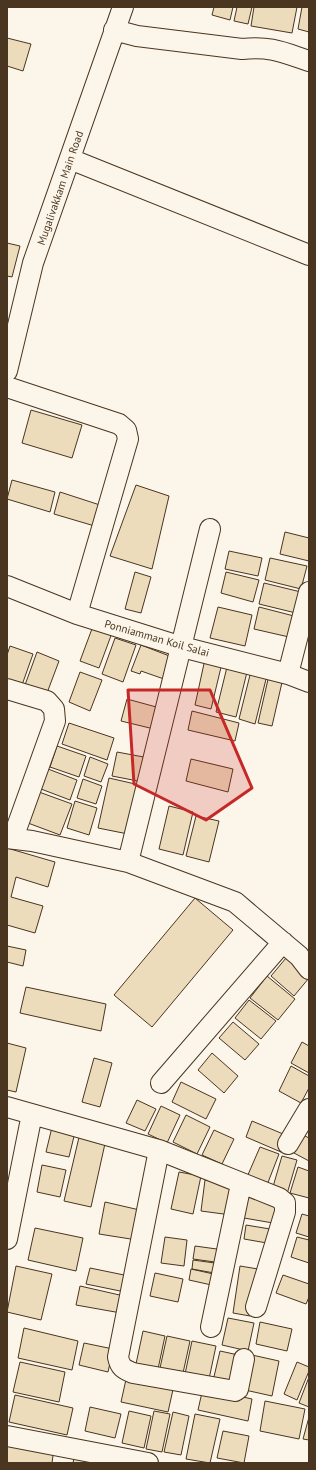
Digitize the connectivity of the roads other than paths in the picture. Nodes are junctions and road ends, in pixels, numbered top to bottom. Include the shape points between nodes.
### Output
1 (123, 7) edge
2 (114, 30) junction
3 (309, 61) edge
4 (70, 159) junction
5 (309, 255) edge
6 (7, 371) edge
7 (7, 387) edge
8 (210, 529) dead end
9 (7, 586) edge
10 (309, 592) edge
11 (77, 614) junction
12 (182, 647) junction
13 (288, 674) junction
14 (309, 682) edge
15 (7, 689) edge
16 (10, 838) edge
17 (128, 862) junction
18 (282, 942) junction
19 (309, 969) edge
20 (161, 1083) dead end
21 (7, 1107) edge
22 (309, 1109) edge
23 (32, 1114) junction
24 (288, 1144) dead end
25 (159, 1150) junction
26 (241, 1184) junction
27 (7, 1239) edge
28 (256, 1307) dead end
29 (211, 1327) dead end
30 (244, 1359) dead end
31 (7, 1436) edge
32 (119, 1460) edge
33 (148, 1463) edge

1 - 2 street, Mugalivakkam Main Road
2 - 3 street via 137,36 242,50 258,47 275,49
2 - 4 street, Mugalivakkam Main Road
4 - 5 street
4 - 6 street, Mugalivakkam Main Road via 33,263
7 - 11 street via 119,424 126,430 128,439
8 - 12 street
9 - 11 street, Ponniamman Koil Salai
10 - 13 street
11 - 12 street, Ponniamman Koil Salai
12 - 13 street, Ponniamman Koil Salai
12 - 17 street
13 - 14 street, Ponniamman Koil Salai
15 - 16 street via 47,701 54,709 55,721
16 - 17 street
17 - 18 street via 235,902
18 - 19 street via 299,956
18 - 20 street
21 - 23 street
22 - 24 street
23 - 25 street
23 - 27 street
25 - 26 street
25 - 30 street via 118,1357 120,1365 133,1373 236,1391
26 - 28 street via 279,1198 285,1204 285,1212
26 - 29 street
31 - 32 street
32 - 33 street

